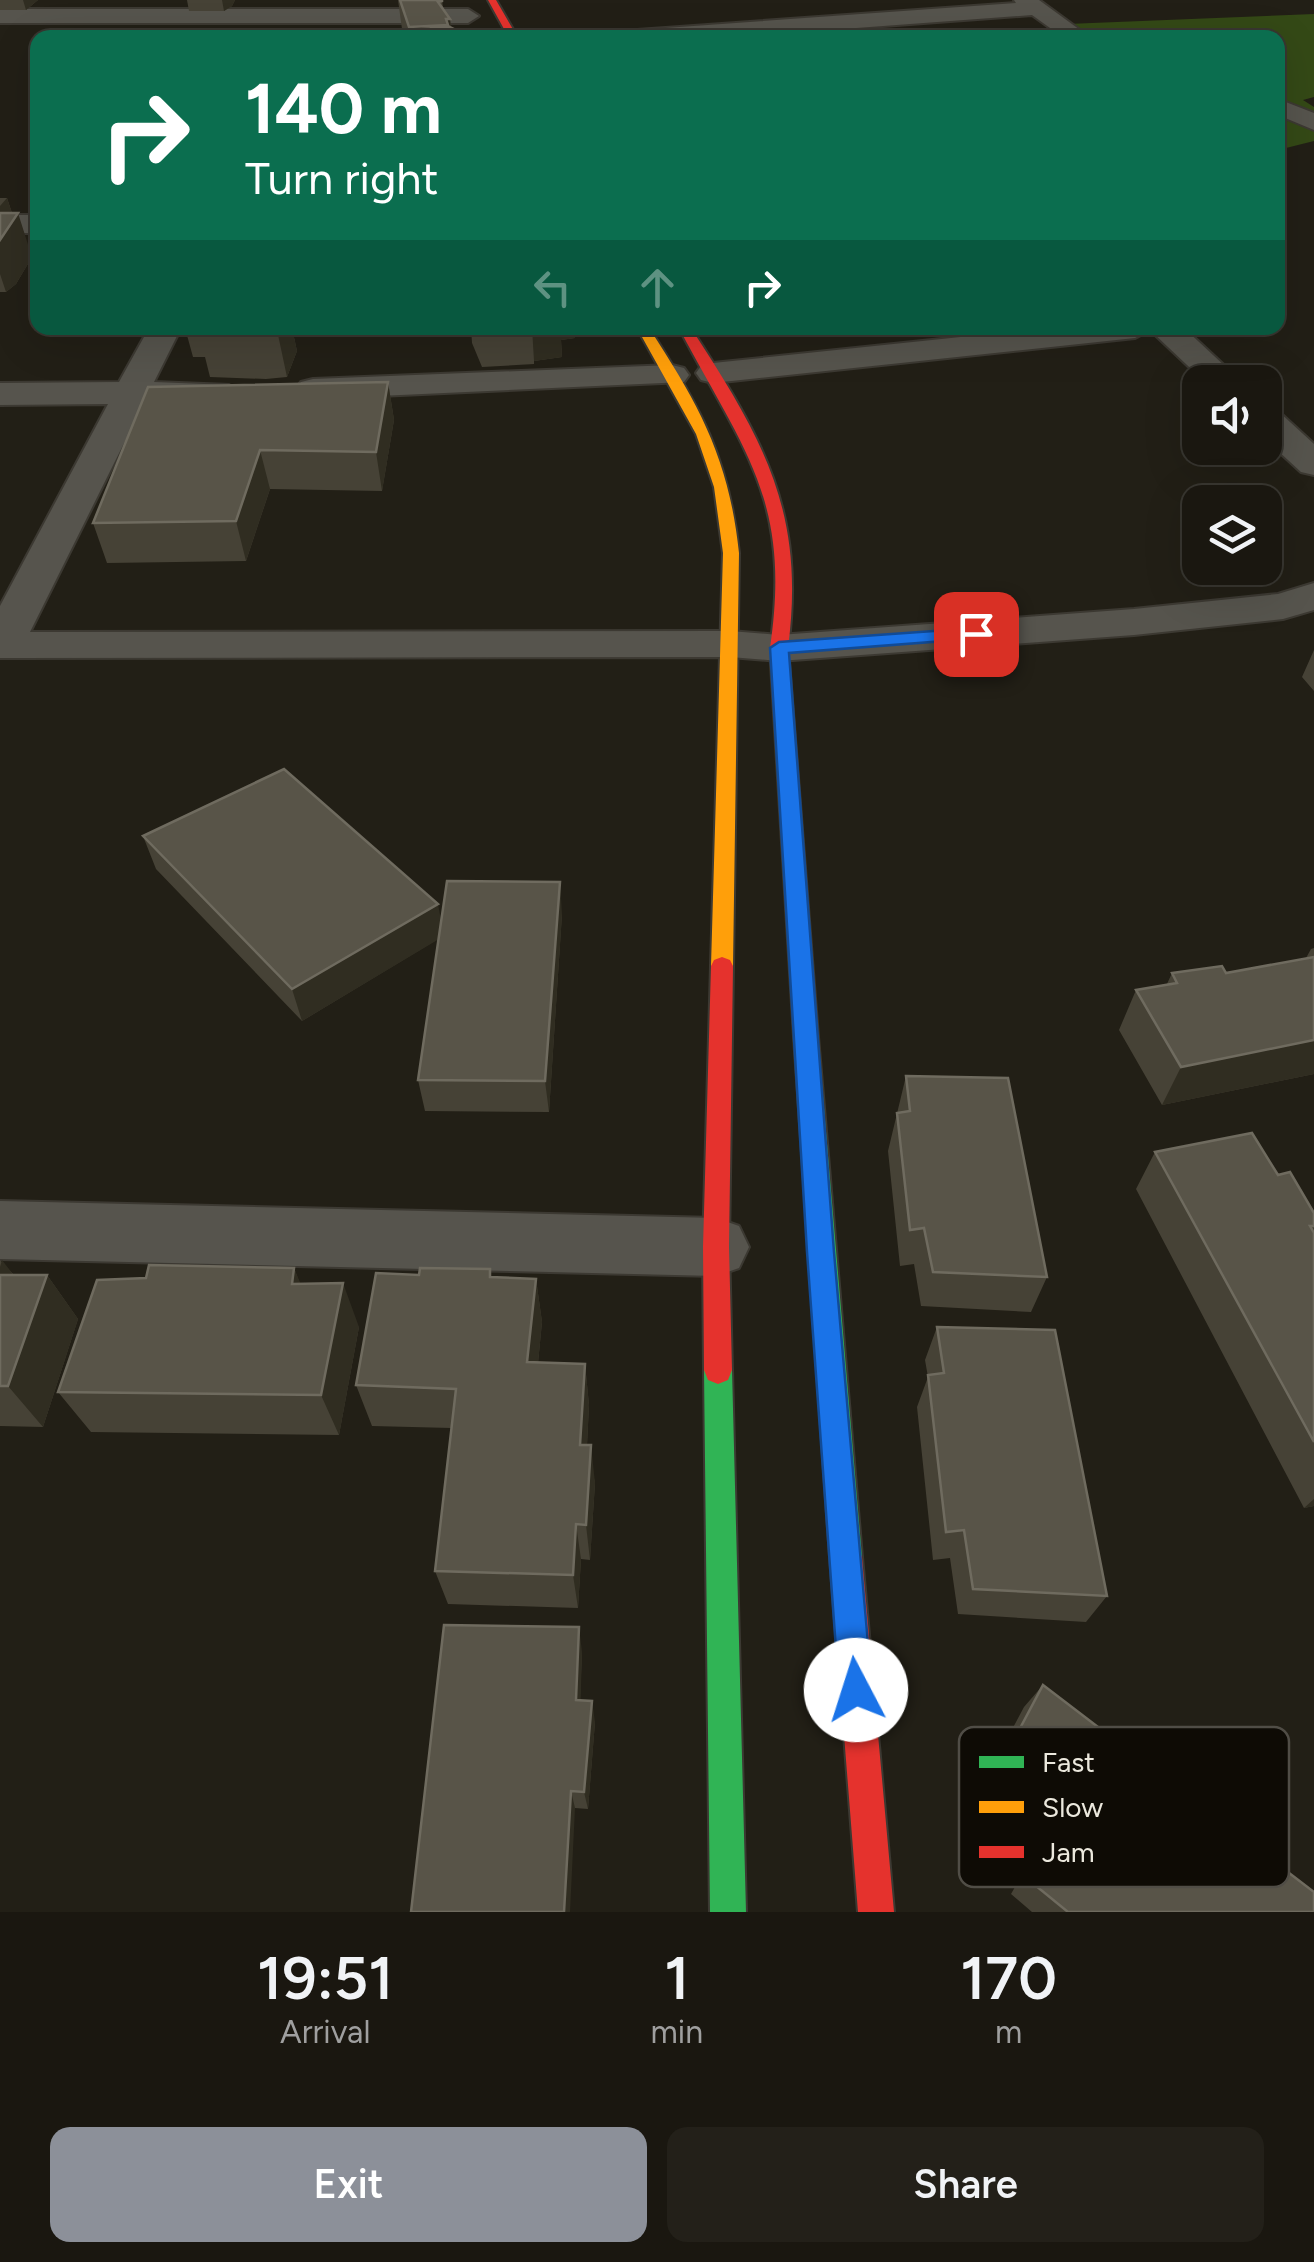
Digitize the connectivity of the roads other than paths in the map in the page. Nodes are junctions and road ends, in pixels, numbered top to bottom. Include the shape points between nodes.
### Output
1 (492, 0) edge
2 (749, 0) edge
3 (1030, 4) edge
4 (348, 8) edge
5 (464, 8) edge
6 (0, 16) edge
7 (760, 29) junction
8 (336, 30) edge
9 (477, 30) edge
10 (509, 30) edge
11 (745, 30) edge
12 (1068, 30) edge
13 (1285, 109) edge
14 (1314, 122) edge
15 (0, 224) edge
16 (30, 224) edge
17 (162, 335) edge
18 (647, 335) edge
19 (689, 335) edge
20 (1069, 335) edge
21 (1173, 335) edge
22 (1206, 365) edge
23 (713, 373) junction
24 (672, 375) junction
25 (285, 390) edge
26 (246, 391) edge
27 (0, 394) edge
28 (131, 395) junction
29 (1282, 435) edge
30 (1314, 464) edge
31 (1314, 596) edge
32 (730, 644) junction
33 (1, 645) edge
34 (779, 648) junction
35 (0, 1230) edge
36 (716, 1247) junction
37 (728, 1912) edge
38 (876, 1912) edge

1 - 10 street
2 - 7 street
3 - 7 street
3 - 12 street
4 - 5 street
4 - 6 street
4 - 8 street
5 - 9 street
7 - 11 street
13 - 14 street
15 - 16 street
17 - 28 street
18 - 24 street
19 - 23 street
20 - 23 street
21 - 22 street
23 - 34 street via 764,474 778,524 786,572
24 - 25 street
24 - 32 street via 720,471 728,505
26 - 28 street
27 - 28 street
28 - 33 street
29 - 30 street
31 - 34 street via 1283,606 1134,622
32 - 33 street
32 - 34 street
32 - 36 street
34 - 38 street via 820,1252
35 - 36 street
36 - 37 street

